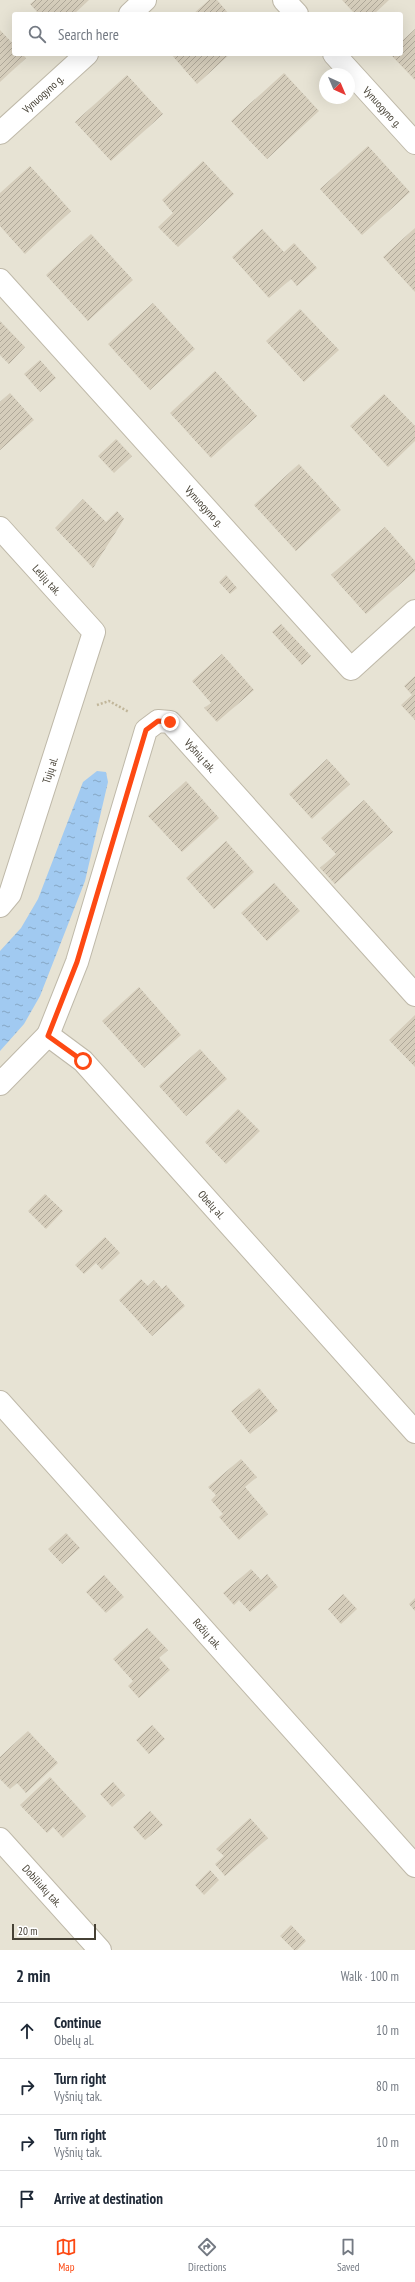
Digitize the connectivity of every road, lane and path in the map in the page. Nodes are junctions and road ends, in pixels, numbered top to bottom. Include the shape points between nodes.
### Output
1 (145, 0) edge
2 (284, 0) edge
3 (132, 12) edge
4 (295, 12) edge
5 (85, 56) edge
6 (336, 56) edge
7 (0, 133) edge
8 (415, 143) edge
9 (0, 280) edge
10 (0, 528) edge
11 (415, 611) edge
12 (94, 632) joint
13 (67, 716) junction
14 (146, 730) junction
15 (0, 906) edge
16 (415, 996) edge
17 (48, 1036) junction
18 (0, 1084) edge
19 (0, 1402) edge
20 (415, 1432) edge
21 (0, 1839) edge
22 (415, 1866) edge
23 (100, 1950) edge

1 - 3 street
2 - 4 street
5 - 7 street, Vynuogyno g.
6 - 8 street, Vynuogyno g.
9 - 11 street, Vynuogyno g. via 352,669
10 - 12 street, Lelijų tak.
12 - 13 street, Tujų al.
13 - 14 path via 109,701 129,712
13 - 15 street, Tujų al. via 10,894
14 - 16 street, Vyšnių tak. via 158,721 170,722
14 - 17 street via 77,962
17 - 18 street
17 - 20 street, Obelų al. via 83,1061
19 - 22 street, Rožių tak.
21 - 23 street, Dobiliukų tak.

